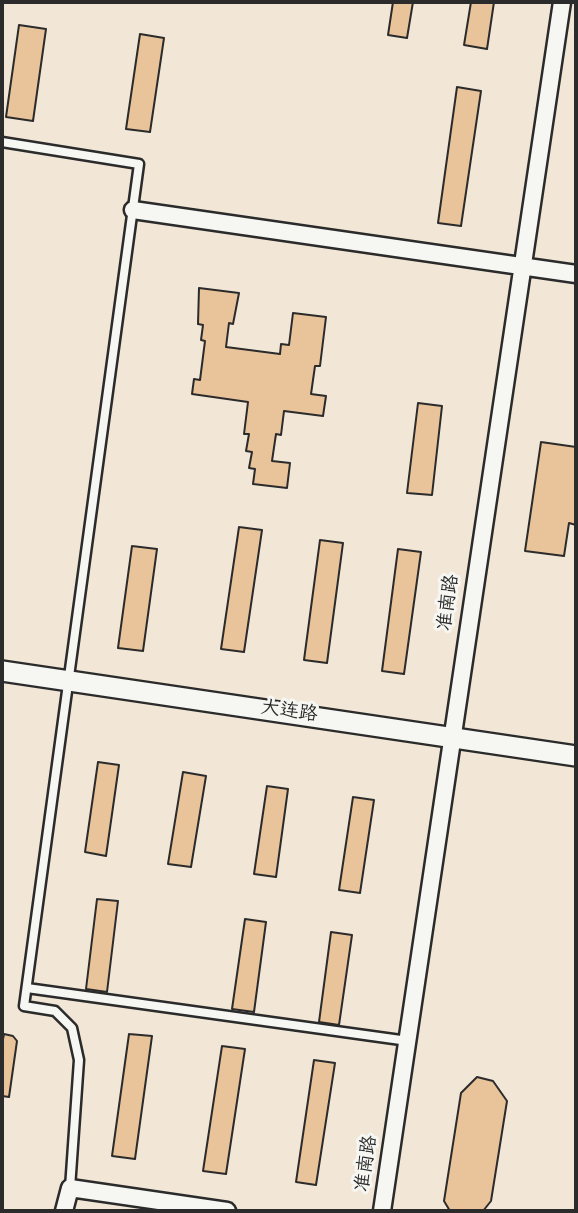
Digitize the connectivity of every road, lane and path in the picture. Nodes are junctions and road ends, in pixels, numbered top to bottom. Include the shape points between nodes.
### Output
1 (562, 2) edge
2 (2, 142) edge
3 (133, 210) junction
4 (522, 265) junction
5 (576, 274) edge
6 (2, 671) edge
7 (67, 681) junction
8 (452, 736) junction
9 (576, 756) edge
10 (27, 988) junction
11 (408, 1041) junction
12 (70, 1188) junction
13 (64, 1211) edge
14 (227, 1211) edge
15 (382, 1211) edge

1 - 4 street, 准南路
2 - 3 lane via 139,164
3 - 4 street
3 - 7 lane
4 - 5 street
4 - 8 street, 准南路
6 - 7 street, 大连路
7 - 8 street, 大连路
7 - 10 lane
8 - 9 street, 大连路
8 - 11 street, 准南路
10 - 11 lane
10 - 12 lane via 24,1006 55,1011 72,1028 79,1060
11 - 15 street, 准南路
12 - 13 street
12 - 14 street

